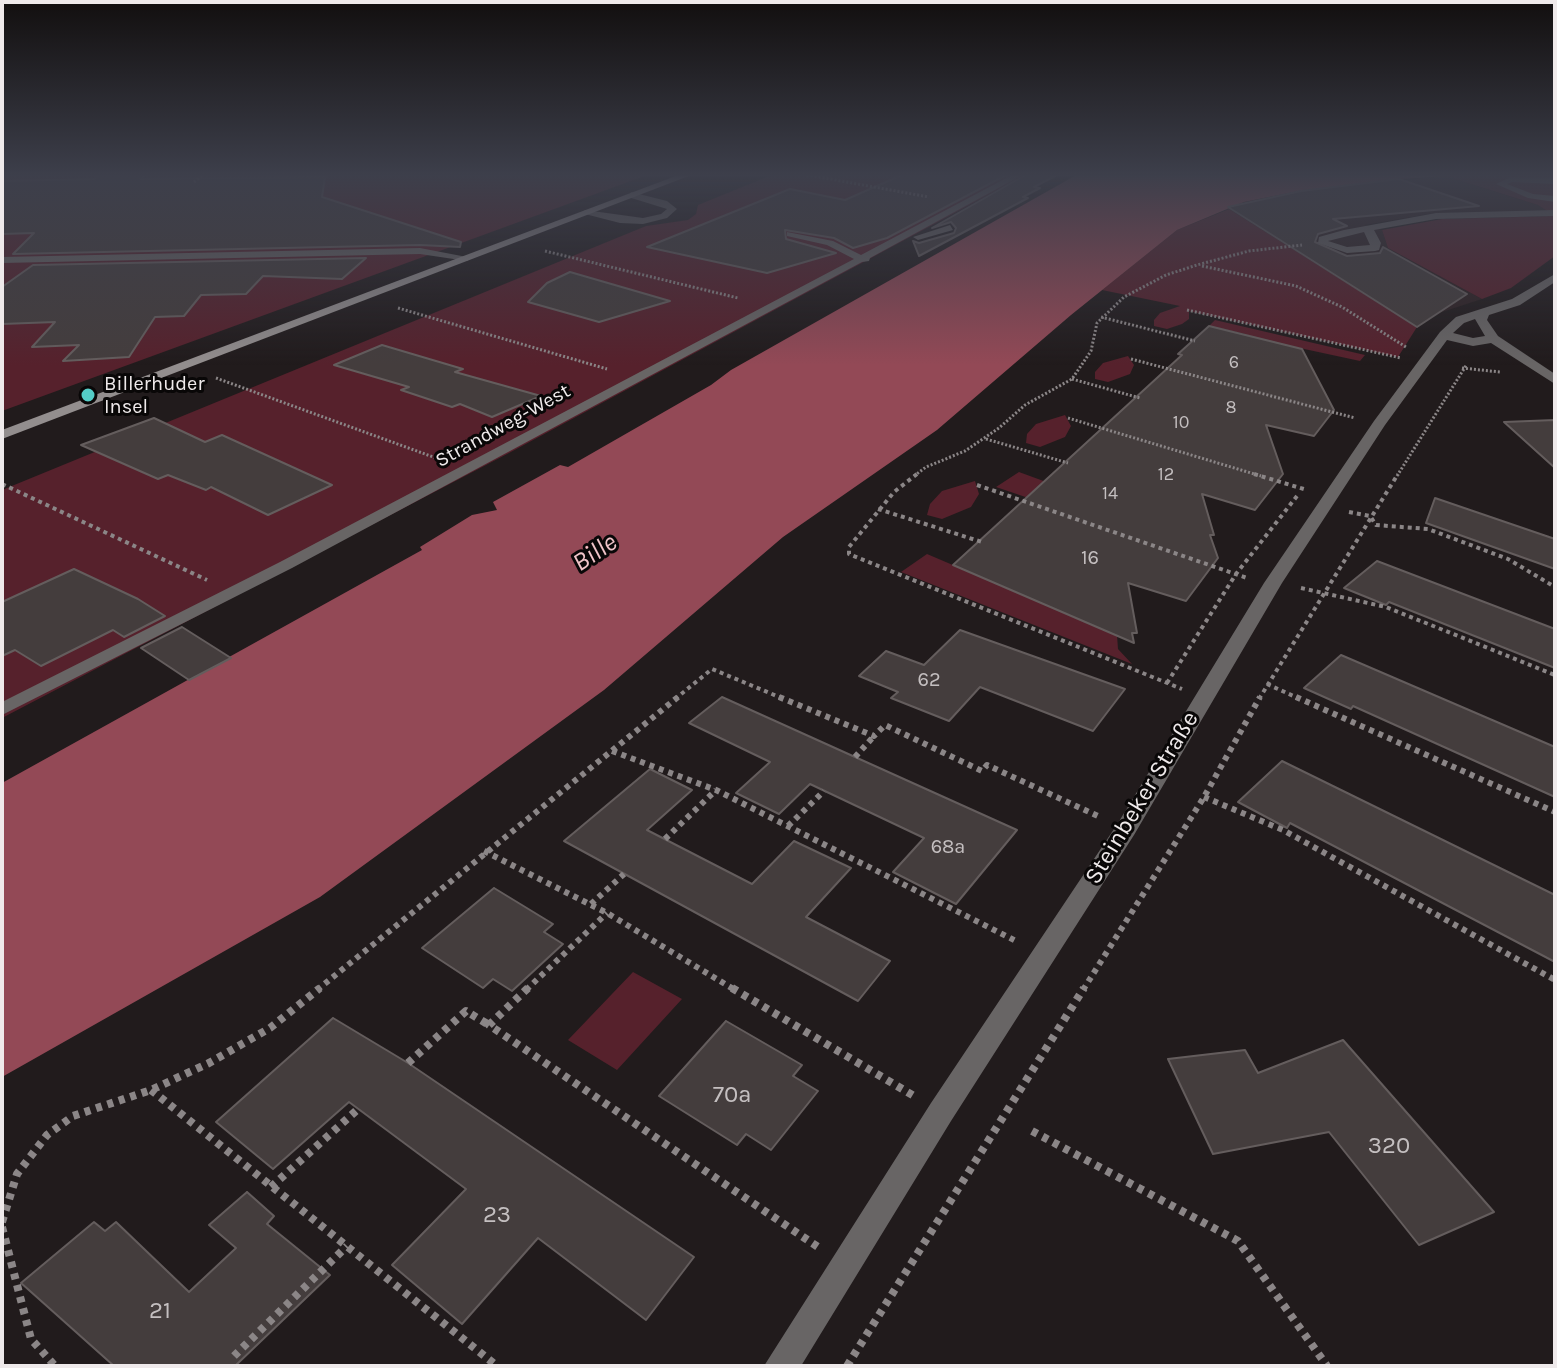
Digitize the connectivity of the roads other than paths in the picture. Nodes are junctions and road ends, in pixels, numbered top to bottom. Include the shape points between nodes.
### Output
1 (519, 238) edge
2 (807, 238) edge
3 (900, 238) edge
4 (918, 238) edge
5 (1328, 238) edge
6 (1371, 238) edge
7 (467, 258) junction
8 (859, 259) junction
9 (2, 260) edge
10 (1555, 277) edge
11 (1484, 312) junction
12 (1493, 339) junction
13 (1440, 341) junction
14 (1555, 380) edge
15 (2, 435) edge
16 (2, 709) edge
17 (781, 1366) edge

1 - 7 street
2 - 8 lane
3 - 8 lane, Strandweg-West
4 - 8 lane via 869,260
5 - 6 street via 1323,243 1347,250 1375,248
7 - 9 lane via 420,251
7 - 15 street
8 - 16 lane, Strandweg-West
10 - 11 street, Steinbeker Straße via 1516,302
11 - 12 street via 1481,320
11 - 13 street, Steinbeker Straße via 1460,320
12 - 13 street
12 - 14 street
13 - 17 street, Steinbeker Straße via 1272,585 1126,829

